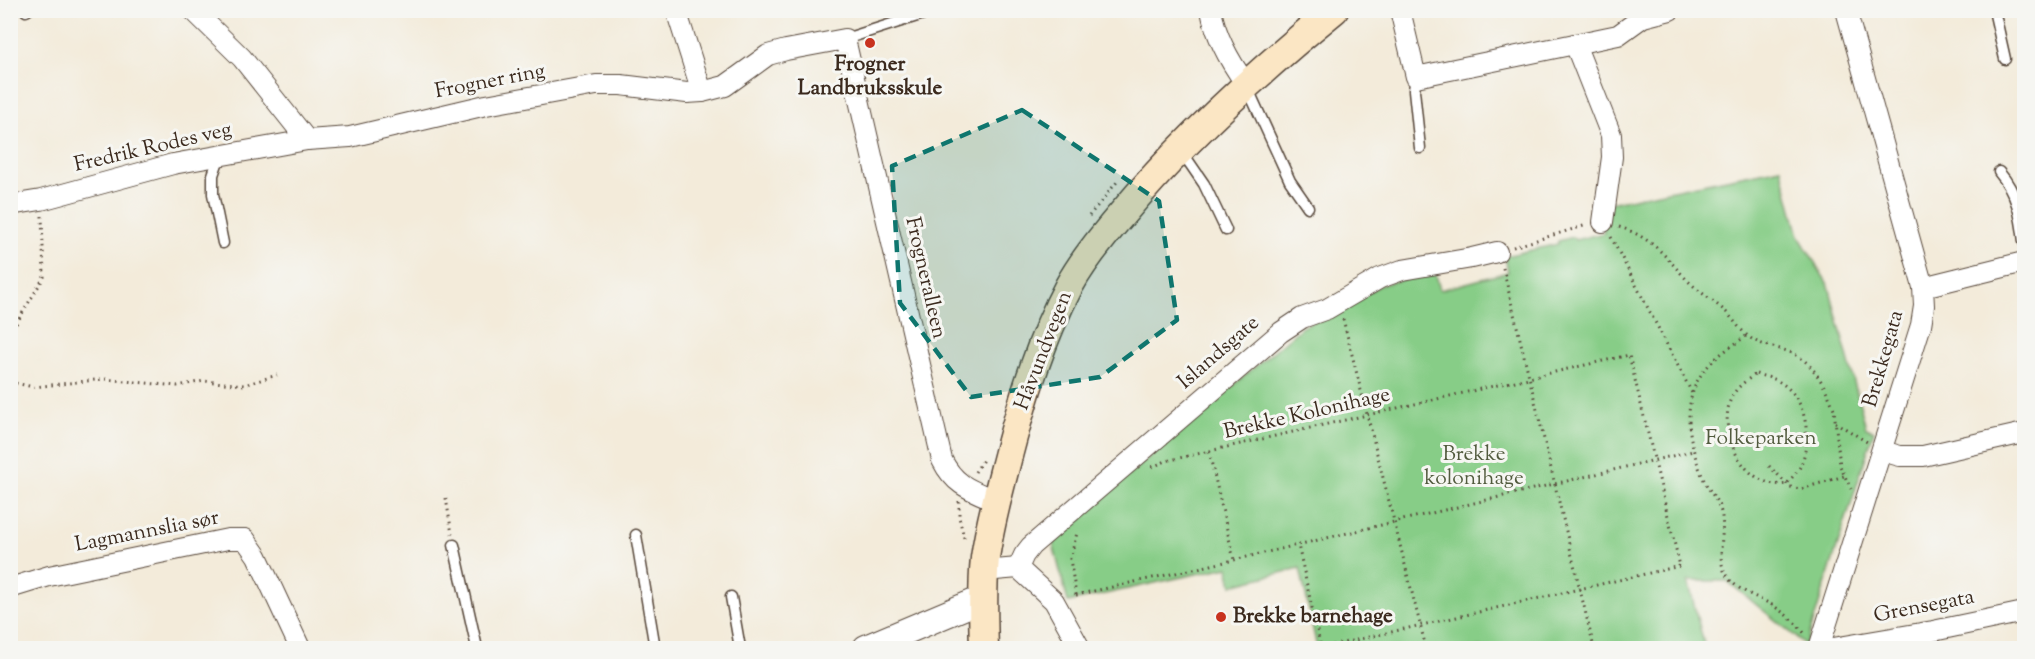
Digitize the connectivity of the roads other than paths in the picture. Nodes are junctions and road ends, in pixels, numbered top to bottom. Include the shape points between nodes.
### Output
1 (193, 10) edge
2 (676, 10) edge
3 (894, 10) edge
4 (936, 10) edge
5 (1211, 10) edge
6 (1334, 10) edge
7 (1400, 10) edge
8 (1670, 10) edge
9 (1846, 10) edge
10 (1994, 10) edge
11 (1643, 14) edge
12 (897, 23) junction
13 (845, 39) junction
14 (1575, 44) junction
15 (2005, 59) dead end
16 (1416, 77) junction
17 (1245, 84) junction
18 (702, 92) junction
19 (307, 140) junction
20 (1420, 148) dead end
21 (1180, 149) junction
22 (220, 154) junction
23 (1999, 172) dead end
24 (10, 205) edge
25 (1308, 207) dead end
26 (1603, 222) road end
27 (1226, 230) dead end
28 (2025, 242) edge
29 (223, 243) dead end
30 (1497, 252) road end
31 (2025, 262) edge
32 (1923, 287) junction
33 (2025, 434) edge
34 (1882, 451) junction
35 (997, 501) junction
36 (636, 536) dead end
37 (454, 544) road end
38 (1018, 568) junction
39 (984, 571) junction
40 (10, 588) edge
41 (731, 597) dead end
42 (982, 599) junction
43 (2025, 612) edge
44 (1815, 645) edge
45 (300, 648) edge
46 (477, 648) edge
47 (656, 648) edge
48 (740, 648) edge
49 (866, 648) edge
50 (984, 648) edge
51 (1080, 648) edge
52 (1833, 648) edge

1 - 19 street via 242,58
2 - 18 street
3 - 12 lane
4 - 12 lane
5 - 17 street via 1218,35
6 - 17 main road, Håvundvegen
7 - 16 street
8 - 11 street
9 - 32 street, Brekkegata
10 - 15 lane
11 - 14 street via 1618,35
12 - 13 lane
13 - 18 street, Frogner ring via 768,55 725,86
13 - 35 street, Frogneralleen via 942,460 964,488
14 - 16 street
14 - 26 street via 1611,135 1612,157
16 - 20 lane
17 - 21 main road, Håvundvegen
17 - 25 lane via 1290,180
18 - 19 street, Frogner ring via 596,85 486,105 350,137
19 - 22 street, Fredrik Rodes veg
21 - 27 lane via 1204,184
21 - 35 main road, Håvundvegen via 1092,251 1052,318 1022,405
22 - 24 street, Fredrik Rodes veg
22 - 29 lane via 213,175 213,194
23 - 28 lane via 2011,186
30 - 38 street, Islandsgate via 1402,270 1302,318 1031,546
31 - 32 street
32 - 34 street, Brekkegata via 1921,325
33 - 34 street via 1923,456
34 - 44 street, Brekkegata
35 - 39 main road, Håvundvegen
36 - 47 lane
37 - 46 lane
38 - 39 street
38 - 51 street via 1054,601
39 - 42 main road, Håvundvegen
40 - 45 street, Lagmannslia sør via 60,573 228,539 245,539 257,556
41 - 48 lane
42 - 49 street
42 - 50 main road, Håvundvegen
43 - 52 street, Grensegata

